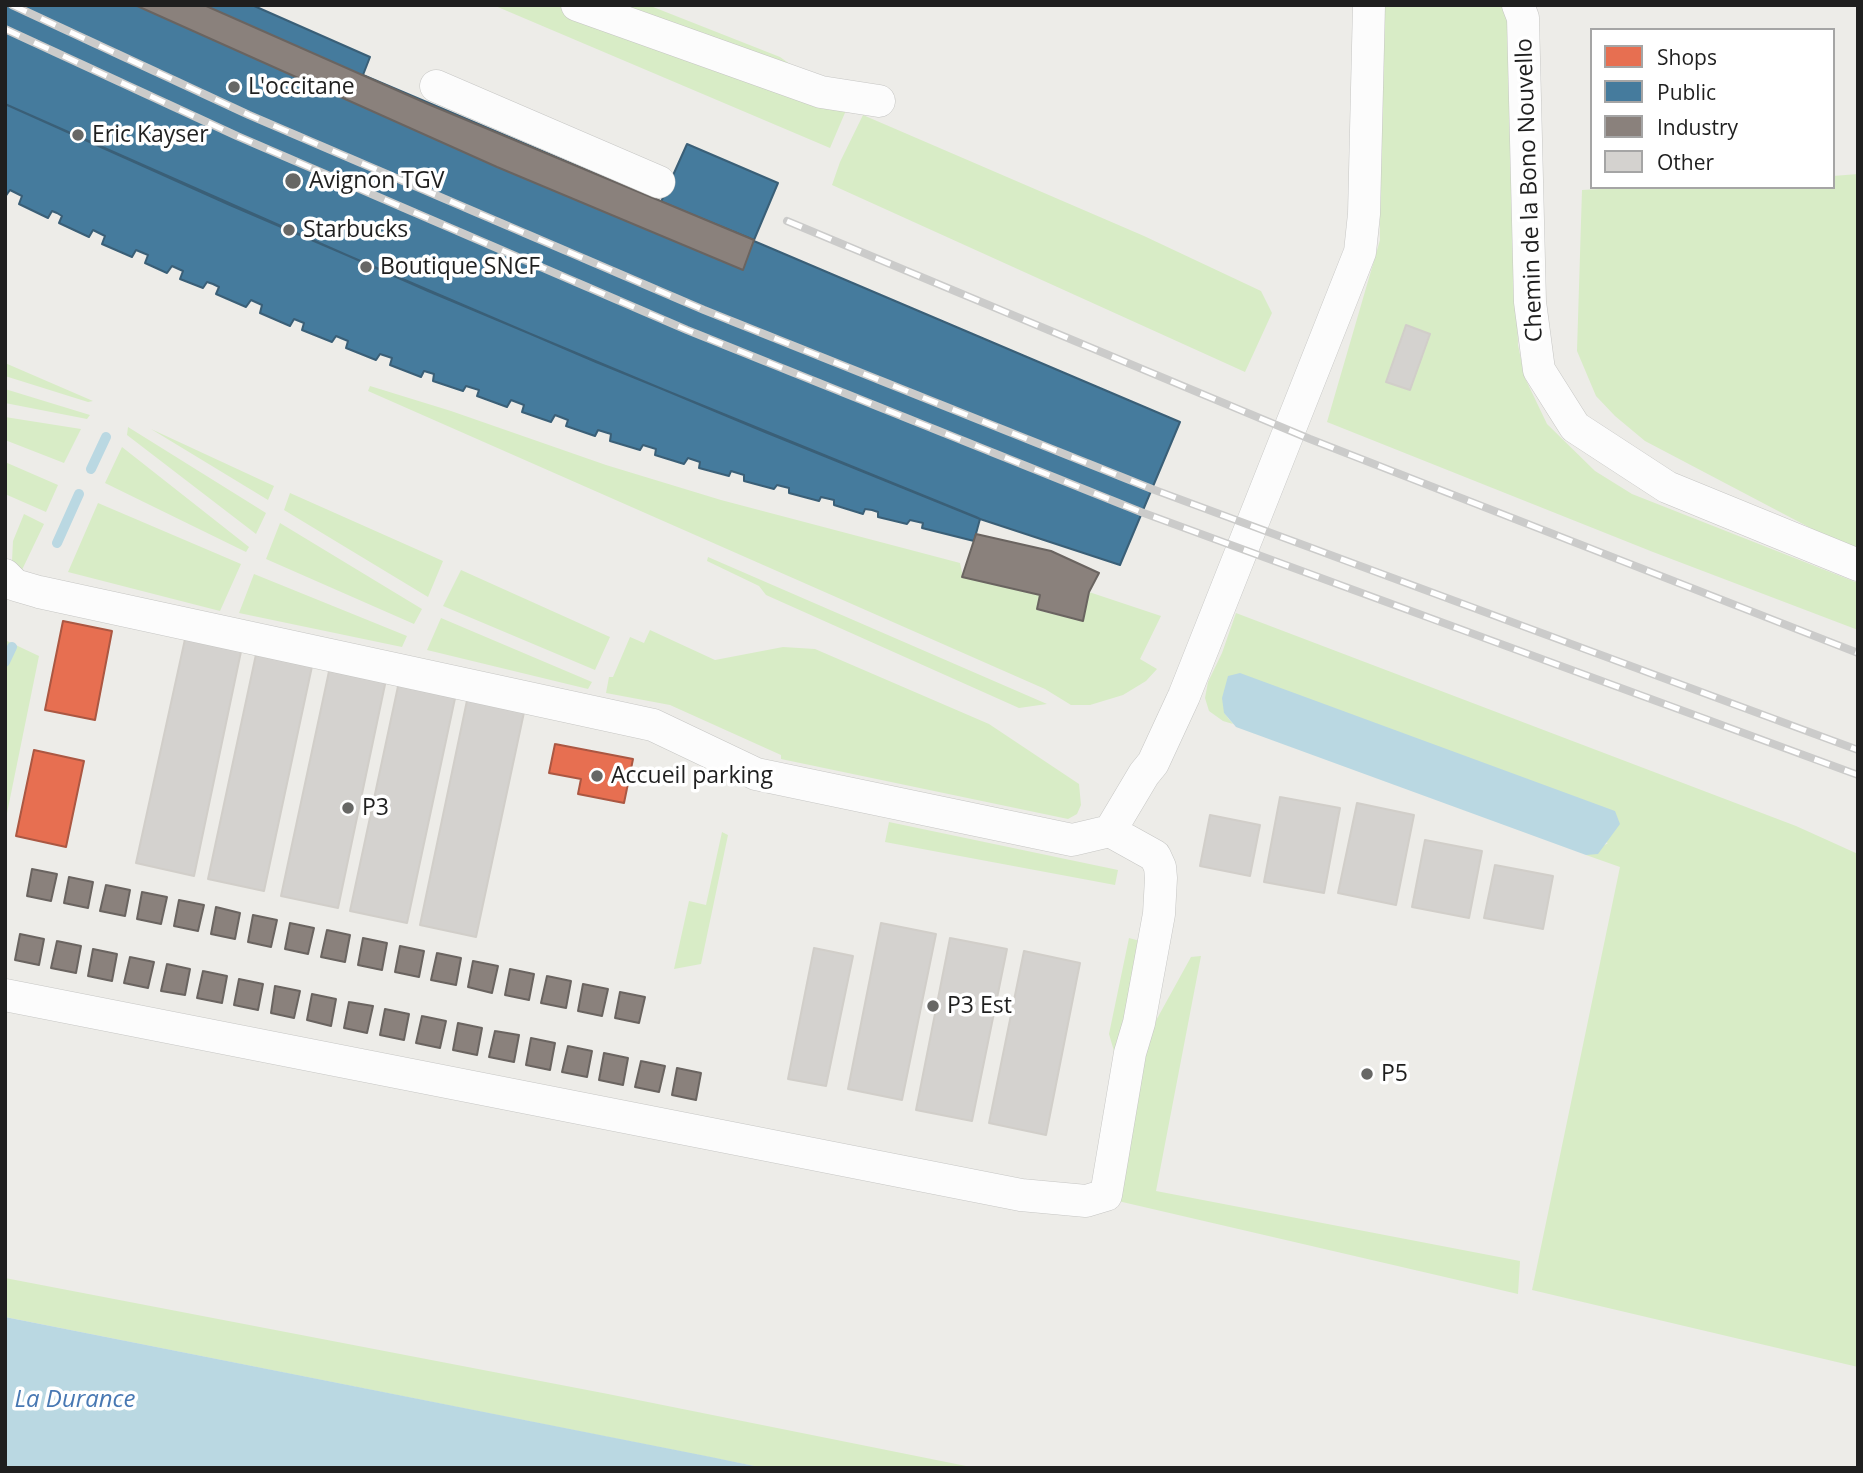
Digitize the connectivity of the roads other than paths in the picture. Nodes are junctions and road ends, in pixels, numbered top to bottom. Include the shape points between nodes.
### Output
1 (577, 5) edge
2 (1369, 5) edge
3 (1518, 5) edge
4 (436, 86) dead end
5 (879, 101) dead end
6 (659, 182) dead end
7 (1858, 565) edge
8 (5, 575) edge
9 (1110, 831) junction
10 (5, 995) edge

1 - 5 street via 821,92
2 - 9 street via 1360,252 1184,696 1153,763
3 - 7 street, Chemin de la Bono Nouvello via 1523,18 1530,302 1539,370 1575,427 1667,487
4 - 6 street
8 - 9 street via 15,585 39,592 653,725 756,774 1072,840
9 - 10 street via 1155,856 1160,867 1160,902 1106,1195 1086,1201 1021,1195

